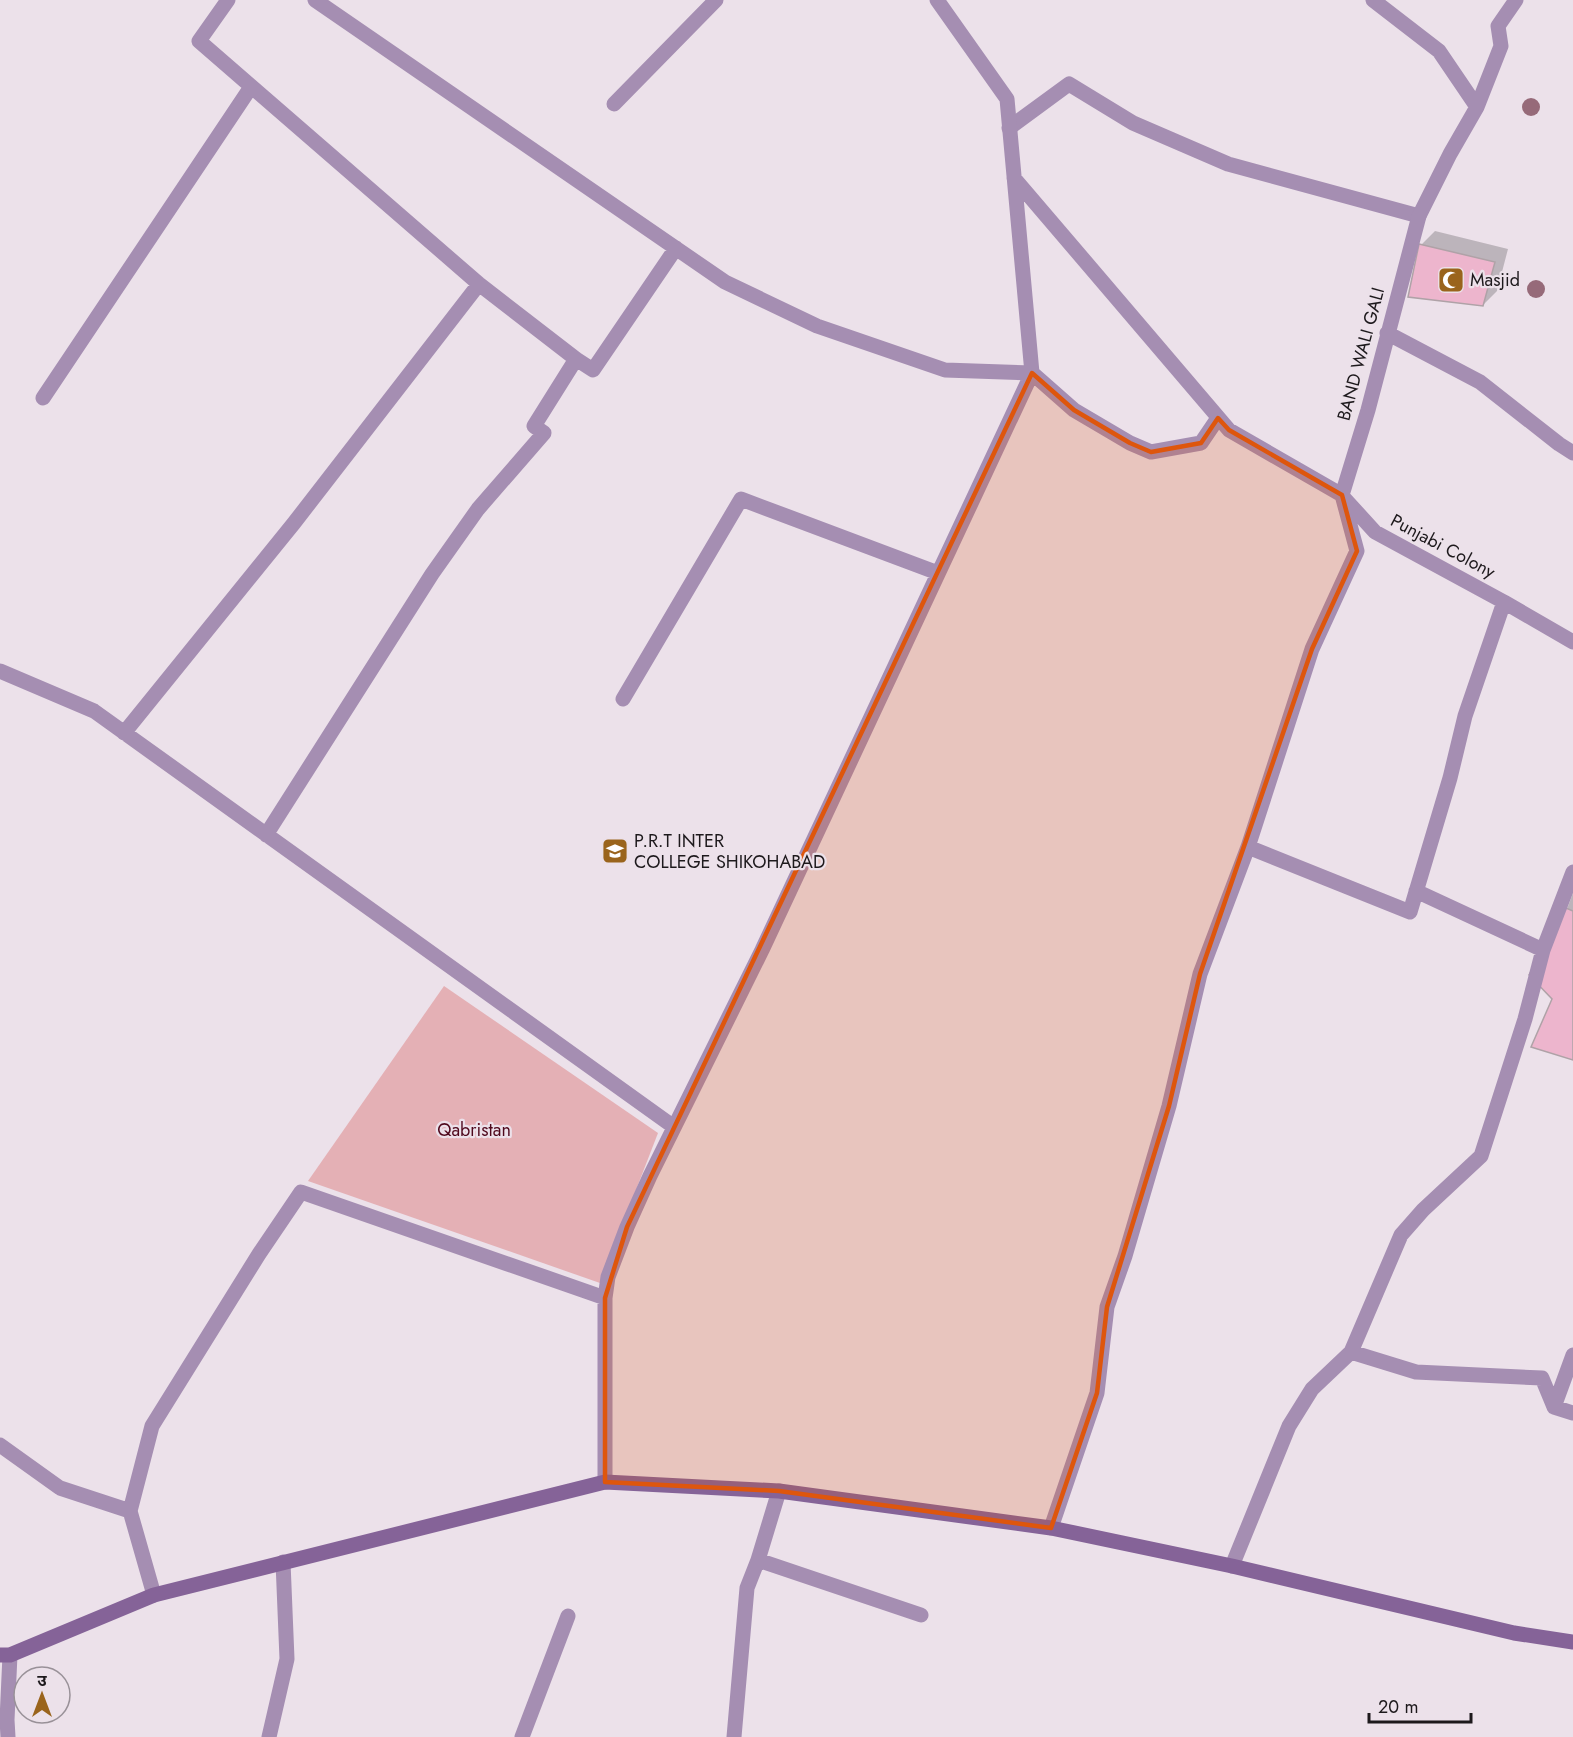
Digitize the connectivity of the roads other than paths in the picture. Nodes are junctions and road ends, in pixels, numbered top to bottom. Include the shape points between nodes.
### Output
1 (228, 0) edge
2 (315, 0) edge
3 (716, 0) edge
4 (1374, 0) edge
5 (1516, 0) edge
6 (943, 3) edge
7 (251, 87) junction
8 (614, 104) dead end
9 (1477, 107) junction
10 (1009, 128) junction
11 (1014, 178) junction
12 (1419, 216) junction
13 (675, 248) junction
14 (479, 284) junction
15 (1387, 333) junction
16 (576, 359) junction
17 (1032, 373) junction
18 (43, 398) dead end
19 (1218, 418) junction
20 (1573, 453) edge
21 (1342, 495) junction
22 (938, 573) junction
23 (1504, 602) junction
24 (1573, 642) edge
25 (0, 671) edge
26 (623, 699) dead end
27 (124, 733) junction
28 (266, 835) junction
29 (1248, 847) junction
30 (1573, 872) edge
31 (1416, 891) junction
32 (1543, 950) junction
33 (674, 1127) junction
34 (605, 1298) junction
35 (1351, 1352) junction
36 (1573, 1355) edge
37 (1554, 1407) junction
38 (1573, 1413) edge
39 (0, 1445) edge
40 (605, 1482) junction
41 (779, 1491) junction
42 (130, 1511) junction
43 (1051, 1528) junction
44 (758, 1560) junction
45 (284, 1562) junction
46 (1232, 1566) junction
47 (154, 1595) junction
48 (921, 1615) dead end
49 (568, 1616) dead end
50 (1573, 1642) edge
51 (5, 1655) edge
52 (8, 1737) edge
53 (268, 1737) edge
54 (522, 1737) edge
55 (735, 1737) edge

1 - 7 street via 199,41
2 - 13 street
3 - 8 street
4 - 9 street via 1439,51
5 - 9 street via 1498,26 1501,46
6 - 10 street via 1006,99
7 - 14 street
7 - 18 street
9 - 12 street, BAND WALI GALI
10 - 11 street
10 - 12 street via 1069,84 1133,123 1228,164
11 - 17 street
11 - 19 street
12 - 15 street, BAND WALI GALI
13 - 16 street via 593,370
13 - 17 street via 725,282 817,326 945,370
14 - 16 street
14 - 27 street via 294,523
15 - 20 street via 1480,382
15 - 21 street, BAND WALI GALI
16 - 28 street via 534,426 544,434 478,509 432,574
17 - 19 street via 1074,410 1151,452 1201,443
17 - 22 street
19 - 21 street via 1229,430
21 - 23 street, Punjabi Colony via 1375,532
21 - 29 street via 1357,550 1312,649
22 - 26 street via 741,499
22 - 33 street via 762,950
23 - 24 street, Punjabi Colony
23 - 31 street via 1465,716
25 - 27 street via 94,711
27 - 28 street
28 - 33 street
29 - 31 street via 1410,912
29 - 43 street via 1200,974 1169,1106 1107,1307 1096,1393
30 - 32 street
31 - 32 street
32 - 35 street via 1481,1156 1401,1235
33 - 34 street via 627,1227 608,1277
34 - 40 street
34 - 42 street via 301,1192 152,1426
35 - 37 street via 1416,1372 1542,1378
35 - 46 street via 1312,1389 1289,1426
36 - 37 street
37 - 38 street
39 - 42 street via 60,1488
40 - 41 main road
40 - 45 main road
41 - 43 main road
41 - 44 street
42 - 47 street
43 - 46 main road
44 - 48 street
44 - 55 street via 747,1588
45 - 47 main road
45 - 53 street via 287,1659
46 - 50 main road via 1514,1634
47 - 51 main road
49 - 54 street
51 - 52 street

